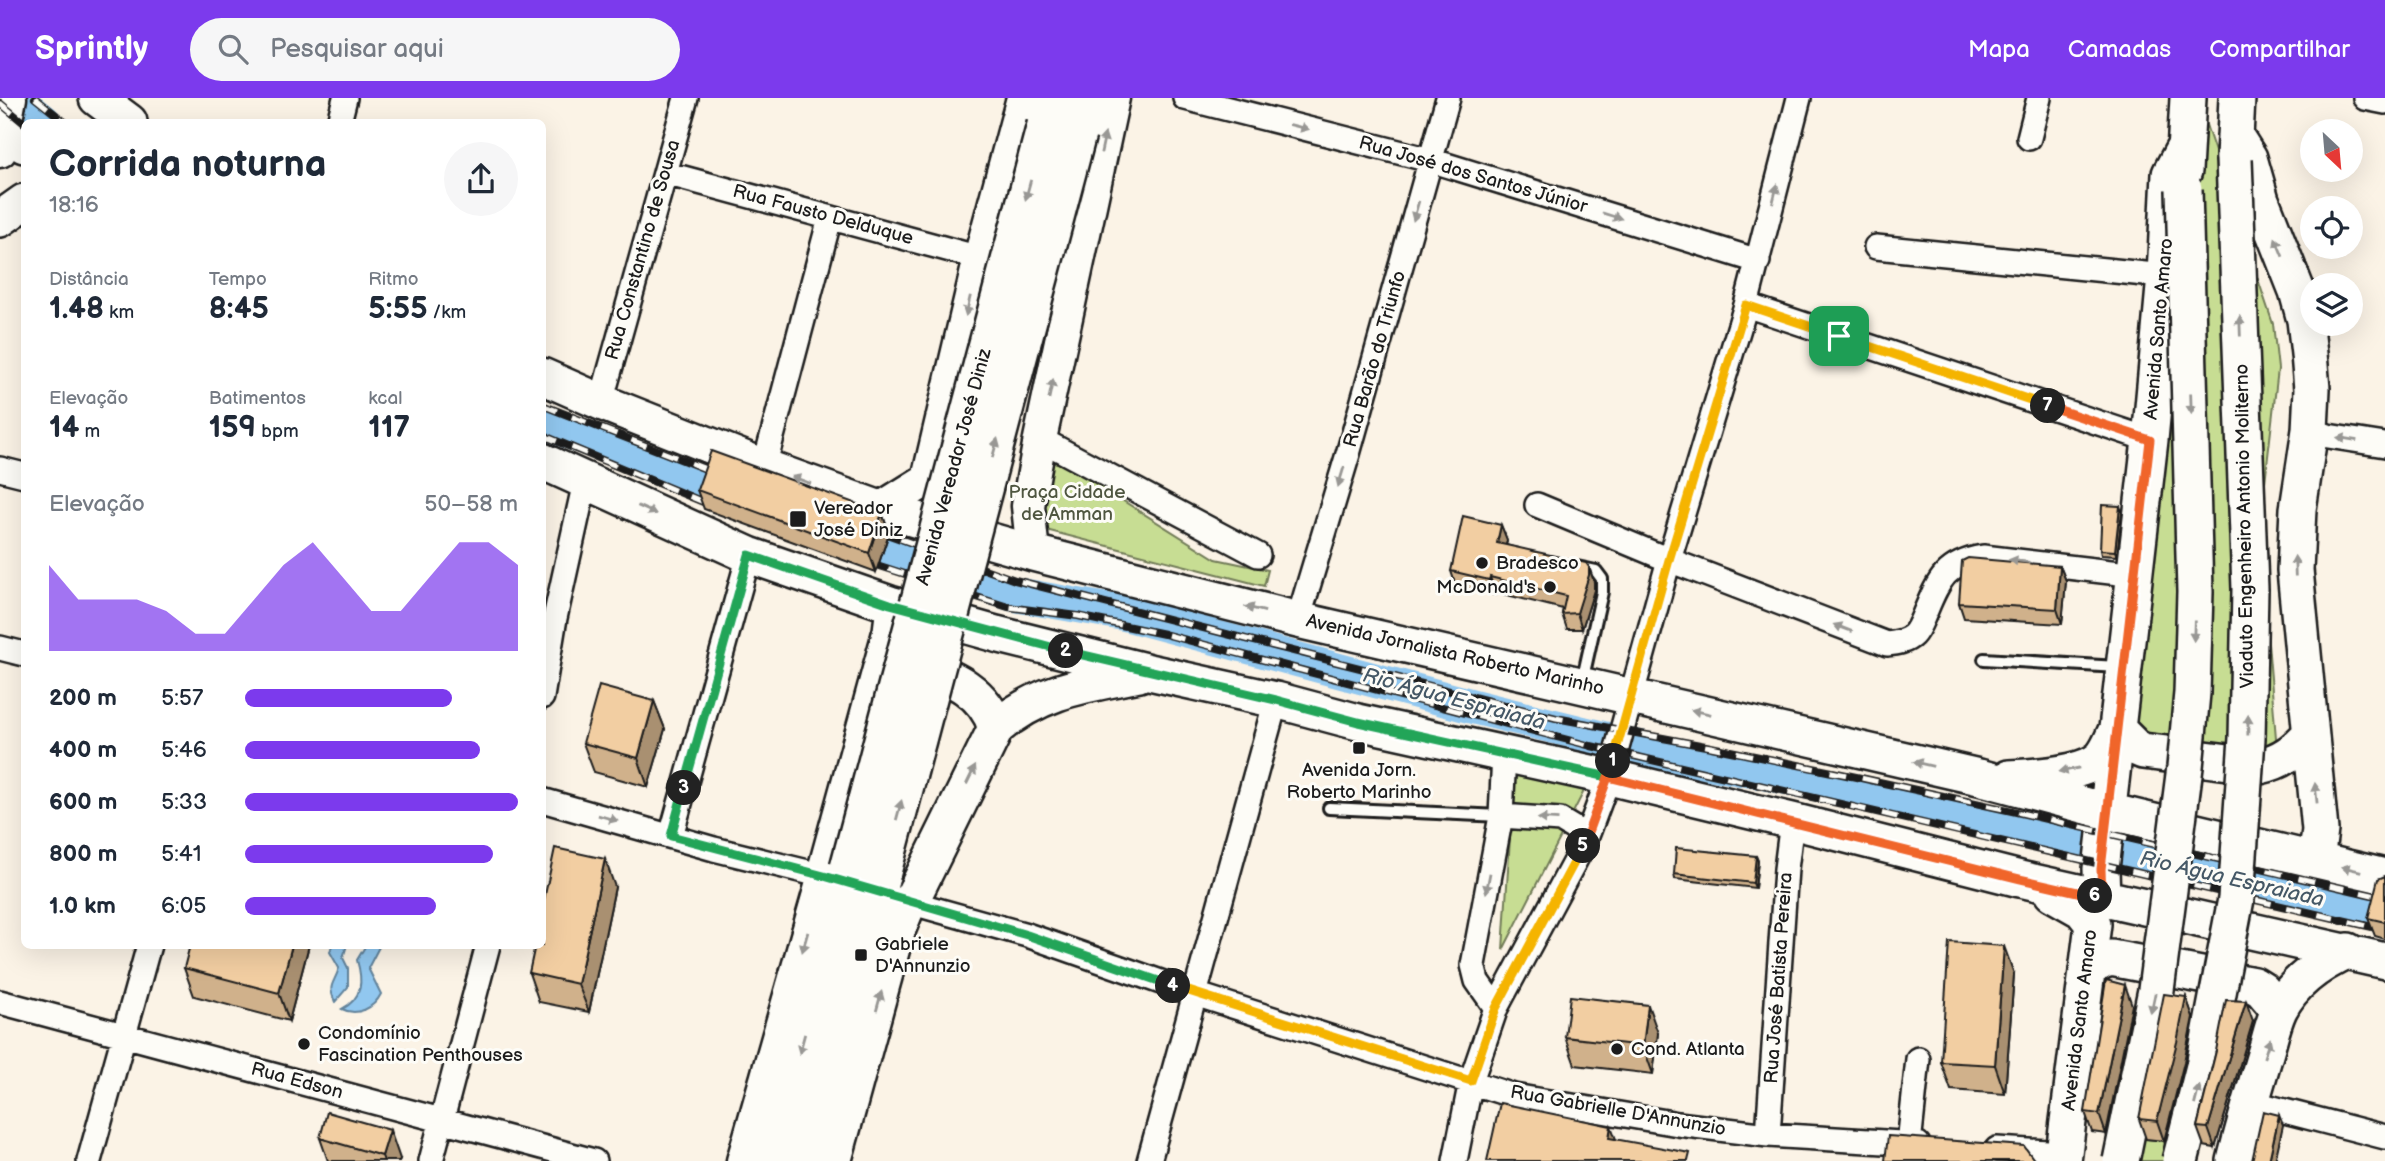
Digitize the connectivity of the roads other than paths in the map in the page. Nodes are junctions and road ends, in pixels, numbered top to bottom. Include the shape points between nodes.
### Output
1 (97, 98) edge
2 (345, 98) edge
3 (686, 98) edge
4 (1023, 98) edge
5 (1087, 98) edge
6 (1113, 98) edge
7 (1185, 98) edge
8 (1448, 98) edge
9 (1799, 98) edge
10 (2039, 98) edge
11 (2188, 98) edge
12 (2237, 98) edge
13 (2365, 98) edge
14 (2385, 102) edge
15 (1049, 111) edge
16 (125, 119) edge
17 (340, 119) edge
18 (2029, 138) dead end
19 (2184, 148) junction
20 (2234, 148) junction
21 (1430, 160) junction
22 (665, 173) junction
23 (21, 204) edge
24 (831, 218) junction
25 (0, 219) edge
26 (21, 227) edge
27 (0, 231) edge
28 (1875, 247) dead end
29 (980, 258) junction
30 (1758, 261) junction
31 (2165, 276) junction
32 (1746, 305) junction
33 (546, 378) edge
34 (601, 402) junction
35 (2310, 430) junction
36 (1040, 439) junction
37 (2150, 440) junction
38 (2385, 445) edge
39 (546, 463) edge
40 (764, 467) junction
41 (0, 469) edge
42 (21, 474) edge
43 (928, 478) junction
44 (585, 482) junction
45 (1537, 505) dead end
46 (1028, 506) junction
47 (880, 509) junction
48 (1033, 553) junction
49 (749, 555) junction
50 (1258, 555) dead end
51 (1669, 560) junction
52 (1569, 565) edge
53 (2136, 575) junction
54 (890, 604) junction
55 (549, 616) edge
56 (1298, 620) junction
57 (0, 648) edge
58 (546, 650) edge
59 (21, 653) edge
60 (1984, 659) dead end
61 (882, 663) junction
62 (2125, 667) junction
63 (1149, 672) junction
64 (1582, 684) junction
65 (1631, 699) junction
66 (1276, 700) junction
67 (996, 728) junction
68 (2117, 729) junction
69 (2310, 734) junction
70 (1504, 754) junction
71 (1609, 775) junction
72 (1989, 780) junction
73 (546, 801) edge
74 (1329, 808) dead end
75 (1501, 816) junction
76 (1792, 821) junction
77 (2106, 822) junction
78 (671, 836) junction
79 (1584, 844) junction
80 (2316, 861) junction
81 (838, 876) junction
82 (2385, 877) edge
83 (2020, 879) junction
84 (2101, 883) junction
85 (890, 890) junction
86 (148, 949) edge
87 (487, 949) edge
88 (2348, 951) junction
89 (2385, 961) edge
90 (2087, 970) junction
91 (1195, 994) junction
92 (0, 1002) edge
93 (1496, 1008) junction
94 (2279, 1010) junction
95 (125, 1035) junction
96 (1918, 1059) dead end
97 (1471, 1081) junction
98 (2250, 1102) junction
99 (442, 1120) junction
100 (1768, 1135) junction
101 (2385, 1137) edge
102 (1909, 1144) junction
103 (1934, 1145) edge
104 (1973, 1147) edge
105 (2063, 1157) edge
106 (89, 1161) edge
107 (431, 1161) edge
108 (594, 1161) edge
109 (743, 1161) edge
110 (772, 1161) edge
111 (807, 1161) edge
112 (835, 1161) edge
113 (1149, 1161) edge
114 (1455, 1161) edge
115 (2121, 1161) edge
116 (2180, 1161) edge
117 (2235, 1161) edge

1 - 16 main road
2 - 17 street
3 - 22 street, Rua Constantino de Sousa
4 - 29 street, Avenida Vereador José Diniz
85 -> 5 main road, Avenida Vereador José Diniz, bridge
36 -> 6 street
7 -> 21 street, Rua José dos Santos Júnior
8 - 21 street, Rua Barão do Triunfo
30 -> 9 street
10 - 18 street
11 - 19 main road, Avenida Santo Amaro
12 - 20 main road
13 - 14 street
15 -> 81 main road, Avenida Vereador José Diniz, bridge
19 - 31 main road, Avenida Santo Amaro via 2170,174
19 -> 115 main road, bridge via 2195,592 2192,693 2156,990
35 -> 20 main road via 2312,390 2305,320 2249,158
116 -> 20 main road, Viaduto Engenheiro Antonio Moliterno, bridge via 2204,1066 2236,899 2248,738 2250,589
21 -> 30 street, Rua José dos Santos Júnior
21 -> 56 street, Rua Barão do Triunfo
22 - 24 street, Rua Fausto Delduque
22 - 34 street, Rua Constantino de Sousa
23 - 25 main road
24 - 29 street, Rua Fausto Delduque
24 - 40 street
26 - 27 main road
28 - 31 street
29 -> 43 street, Avenida Vereador José Diniz
30 - 32 street
31 - 37 main road, Avenida Santo Amaro
32 - 37 street
32 - 51 street
33 - 34 main road, Avenida Jornalista Roberto Marinho
34 - 40 main road, Avenida Jornalista Roberto Marinho
38 -> 35 street
69 -> 35 main road via 2295,570 2298,509
36 - 46 street
36 - 50 street
37 - 53 main road, Avenida Santo Amaro
39 - 44 main road
47 -> 40 main road, Avenida Jornalista Roberto Marinho
41 - 42 street
43 - 46 street
43 - 47 street, Avenida Vereador José Diniz
44 -> 49 main road
44 - 55 street
45 - 51 street
46 - 48 street
47 - 48 main road, Avenida Jornalista Roberto Marinho
56 -> 48 main road, Avenida Jornalista Roberto Marinho
49 - 54 main road
49 - 78 street
53 -> 51 street via 1983,557 1964,560 1948,569 1916,631 1908,639 1887,644
51 - 65 street
52 - 64 lane via 1596,571 1602,579
53 - 62 main road, Avenida Santo Amaro
54 - 61 main road via 891,631
54 - 63 main road
55 - 58 street
56 - 64 main road, Avenida Jornalista Roberto Marinho
57 - 59 street
60 - 62 lane
61 - 67 main road via 900,656 955,680 974,691
61 - 81 main road
62 - 68 main road, Avenida Santo Amaro
63 - 66 main road
63 - 67 main road via 1059,691 1016,711
64 - 65 main road, Avenida Jornalista Roberto Marinho
65 - 71 street
72 -> 65 main road, Avenida Jornalista Roberto Marinho
66 - 70 main road
66 - 91 street
85 -> 67 main road
68 - 69 main road via 2143,751 2260,766 2294,751
68 -> 72 main road via 2104,756 2087,766
68 - 77 main road, Avenida Santo Amaro
80 -> 69 main road via 2320,830
70 - 71 main road
70 - 75 street
71 - 76 main road
71 - 79 street
72 - 77 main road, Avenida Jornalista Roberto Marinho
73 -> 78 street, Rua Gabrielle D'Annunzio
74 - 75 lane
79 -> 75 street via 1576,829 1560,820
75 -> 93 street via 1473,965
76 - 83 main road
76 - 100 street, Rua José Batista Pereira
77 - 80 main road, Avenida Jornalista Roberto Marinho
77 - 84 main road, Avenida Santo Amaro
78 - 81 street, Rua Gabrielle D'Annunzio
79 - 93 street
82 -> 80 main road, Avenida Jornalista Roberto Marinho
81 - 85 street, Rua Gabrielle D'Annunzio
81 -> 109 street, Avenida Vereador José Diniz
81 -> 110 main road, Avenida Vereador José Diniz
83 - 84 main road
83 - 90 main road, Avenida Santo Amaro via 2089,916 2093,924
84 - 88 main road
85 - 91 street, Rua Gabrielle D'Annunzio
85 - 111 main road, Avenida Vereador José Diniz
112 -> 85 street, Avenida Vereador José Diniz via 897,934
86 - 95 street
87 - 99 street
88 - 89 main road
88 - 94 main road via 2312,971
90 - 94 main road via 2111,958 2254,985
90 - 105 main road, Avenida Santo Amaro
91 - 97 street, Rua Gabrielle D'Annunzio
91 - 113 street
92 - 95 street, Rua Edson
93 - 97 street
98 -> 94 main road
95 - 99 street, Rua Edson
95 - 106 street
96 - 102 street
97 - 100 street, Rua Gabrielle D'Annunzio via 1514,1096
97 - 114 street
98 - 101 street
98 - 117 main road
99 - 107 street
99 - 108 street, Rua Edson
100 - 102 street, Rua Gabrielle D'Annunzio
102 - 103 street, Rua Gabrielle D'Annunzio
104 - 105 street

